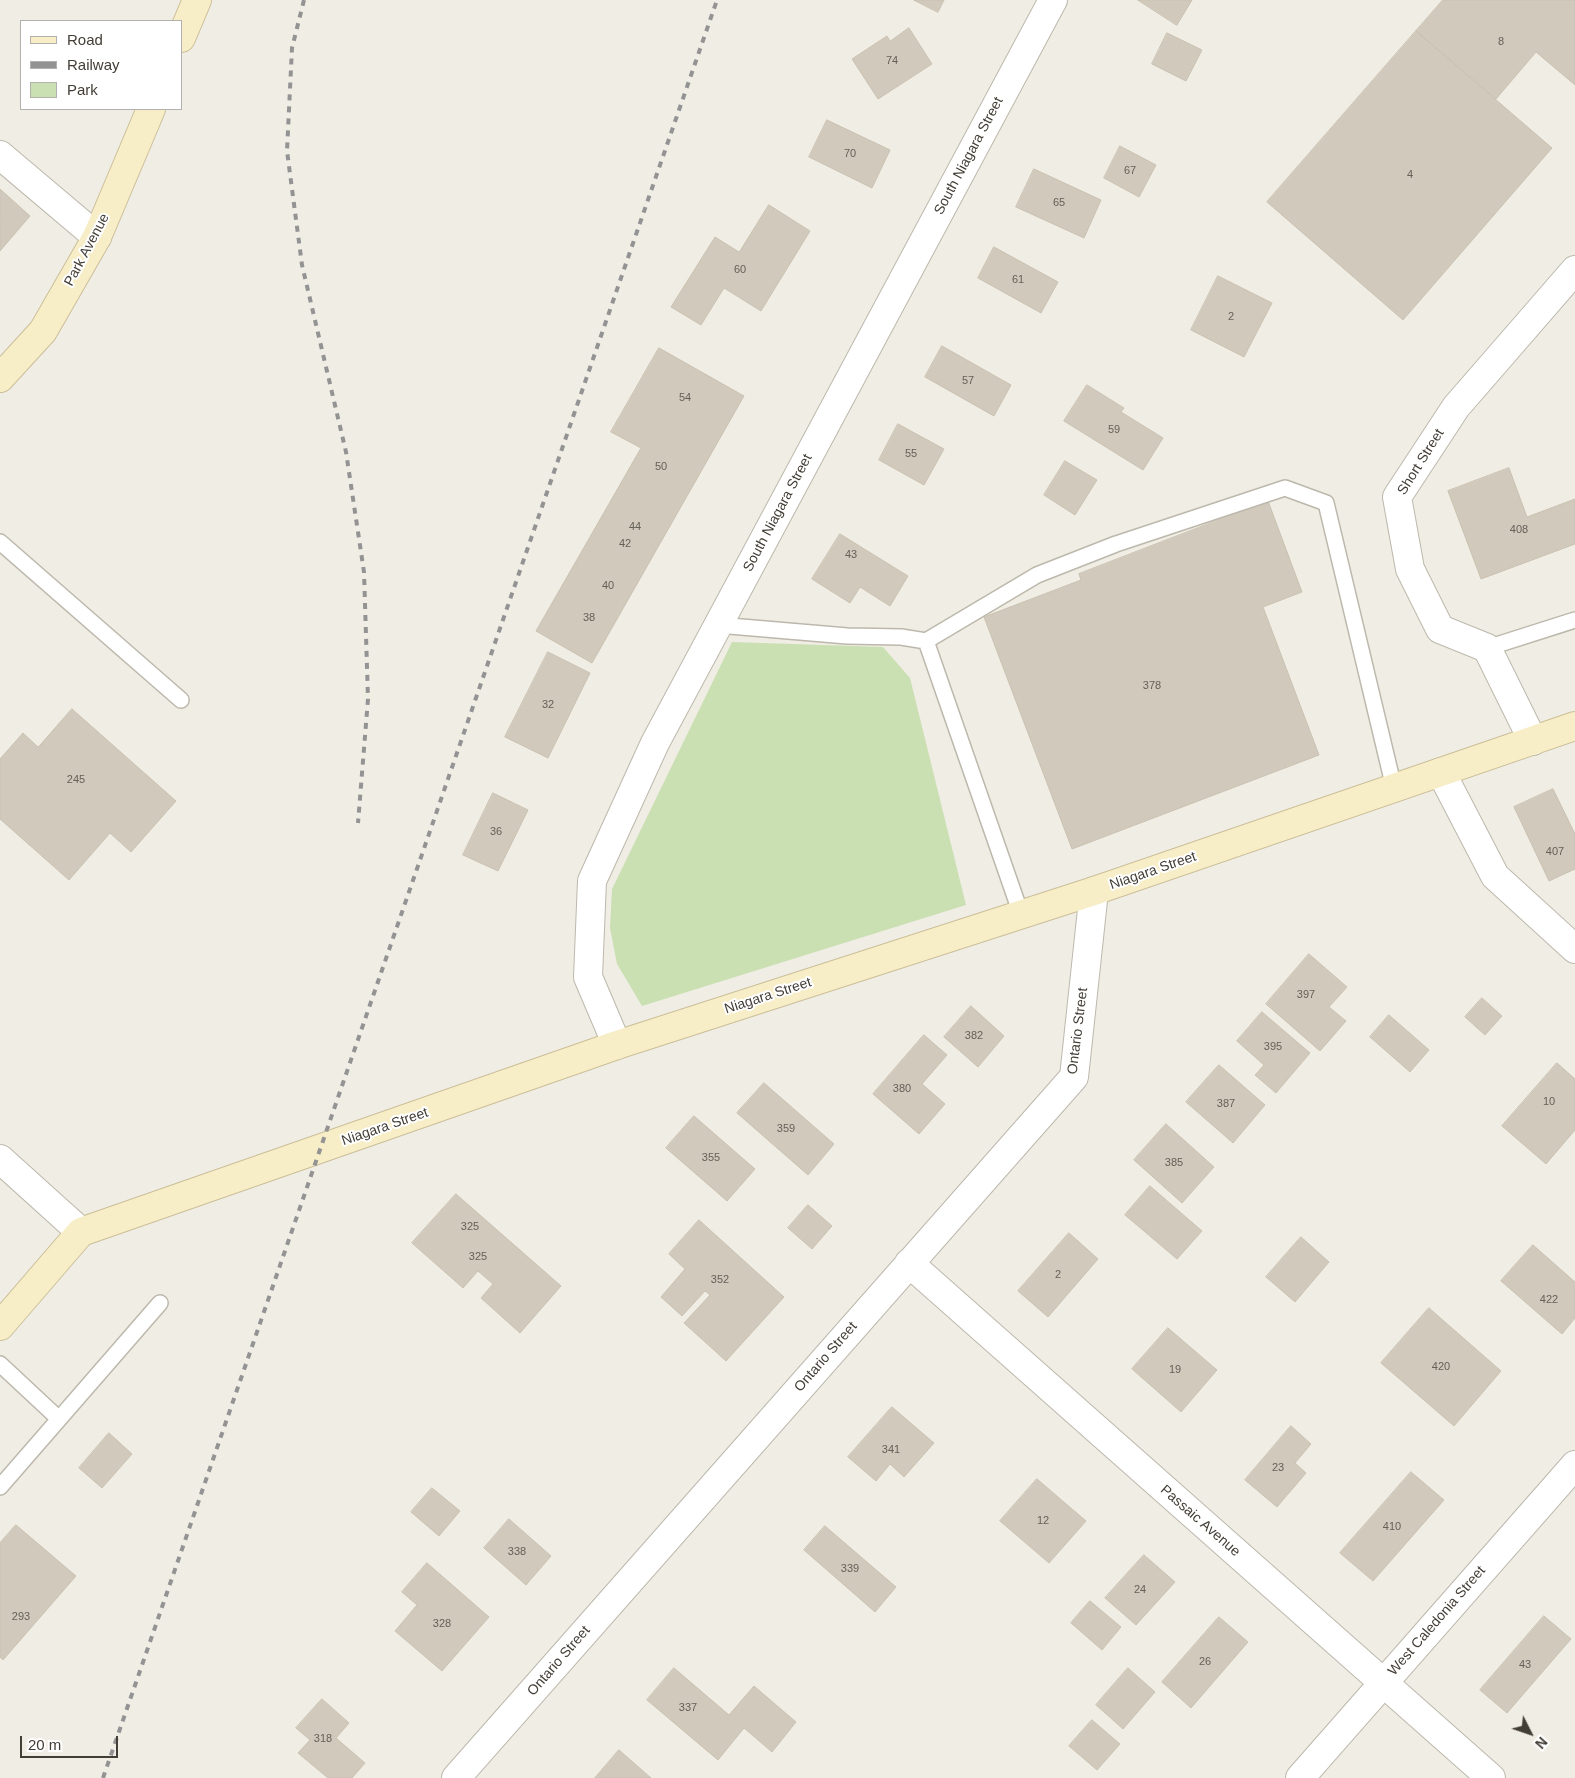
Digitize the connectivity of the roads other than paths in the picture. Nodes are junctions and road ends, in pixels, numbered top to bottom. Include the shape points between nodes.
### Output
1 (197, 0) edge
2 (1053, 0) edge
3 (182, 36) edge
4 (151, 110) edge
5 (0, 156) edge
6 (97, 237) junction
7 (1575, 270) edge
8 (0, 378) edge
9 (0, 542) edge
10 (1575, 620) edge
11 (718, 625) junction
12 (926, 641) junction
13 (1487, 648) junction
14 (181, 700) dead end
15 (1575, 726) edge
16 (1533, 741) junction
17 (1441, 772) junction
18 (1394, 788) junction
19 (1094, 891) junction
20 (1021, 914) junction
21 (1575, 950) edge
22 (617, 1045) junction
23 (0, 1159) edge
24 (81, 1232) junction
25 (909, 1263) junction
26 (160, 1303) dead end
27 (0, 1326) edge
28 (0, 1364) edge
29 (59, 1419) junction
30 (1575, 1465) edge
31 (0, 1487) edge
32 (1383, 1683) junction
33 (456, 1778) edge
34 (1300, 1778) edge
35 (1491, 1778) edge

1 - 3 street
2 - 11 street, South Niagara Street
4 - 6 street, Park Avenue
5 - 6 street
6 - 8 street, Park Avenue via 43,330
7 - 13 street, Short Street via 1456,407 1397,497 1410,568 1440,629
9 - 14 lane
10 - 13 lane
11 - 12 lane via 847,636 901,636
11 - 22 street, South Niagara Street via 655,743 592,881 588,977
12 - 18 lane via 1037,574 1285,488 1326,503
12 - 20 lane
13 - 16 street
15 - 16 street, Niagara Street
16 - 17 street, Niagara Street
17 - 18 street, Niagara Street
17 - 21 street via 1495,876
18 - 19 street, Niagara Street
19 - 20 street, Niagara Street
19 - 25 street, Ontario Street via 1074,1077
20 - 22 street, Niagara Street
22 - 24 street, Niagara Street
23 - 24 street
24 - 27 street
25 - 32 street, Passaic Avenue
25 - 33 street, Ontario Street
26 - 29 lane
28 - 29 lane
29 - 31 lane
30 - 32 street, West Caledonia Street
32 - 34 street, West Caledonia Street
32 - 35 street, Passaic Avenue

